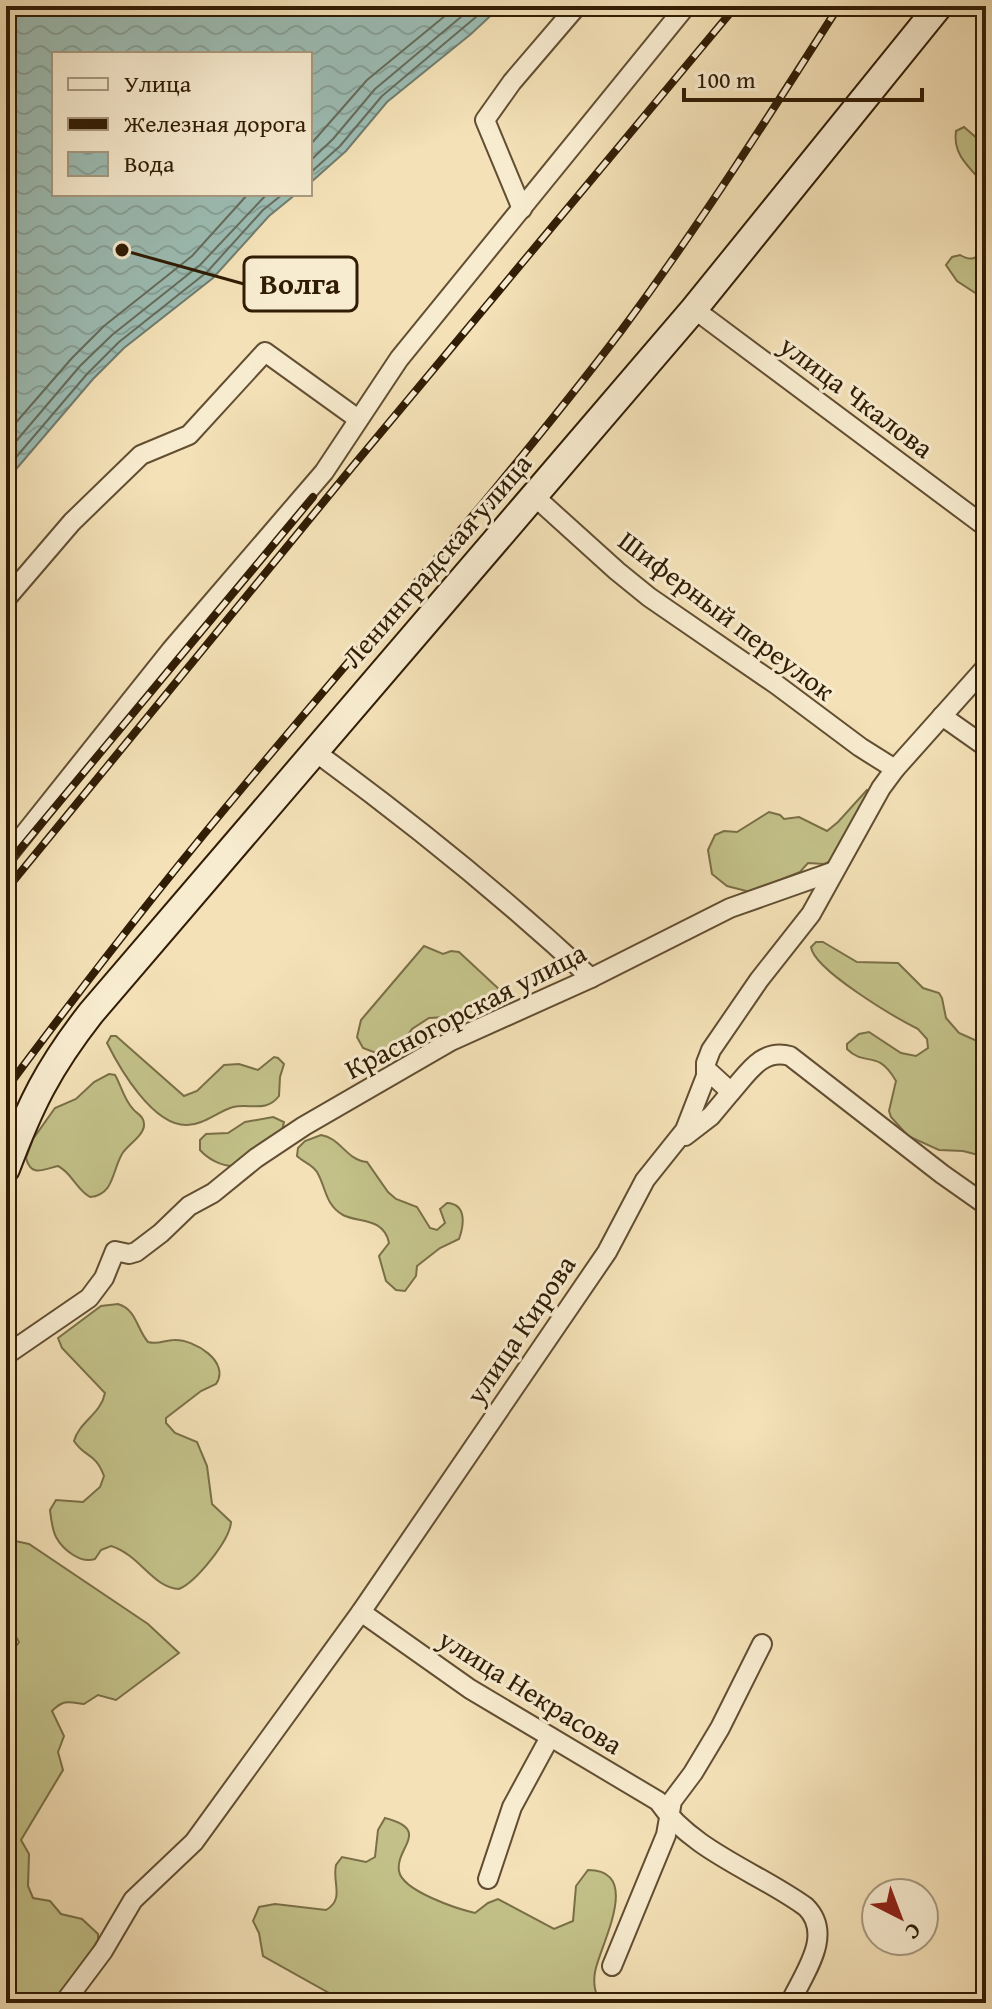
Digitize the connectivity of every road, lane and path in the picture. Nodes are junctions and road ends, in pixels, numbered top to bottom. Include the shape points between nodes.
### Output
1 (577, 6) edge
2 (686, 6) edge
3 (939, 6) edge
4 (522, 209) junction
5 (694, 309) junction
6 (358, 419) junction
7 (534, 496) junction
8 (986, 527) edge
9 (6, 599) edge
10 (986, 667) edge
11 (942, 716) junction
12 (986, 747) edge
13 (314, 751) junction
14 (895, 769) junction
15 (6, 857) edge
16 (832, 872) junction
17 (591, 978) junction
18 (707, 1070) junction
19 (731, 1092) junction
20 (674, 1146) junction
21 (6, 1169) edge
22 (986, 1205) edge
23 (6, 1355) edge
24 (361, 1612) junction
25 (762, 1644) dead end
26 (550, 1737) junction
27 (669, 1818) junction
28 (488, 1879) dead end
29 (612, 1966) dead end
30 (64, 2003) edge
31 (790, 2003) edge

1 - 4 street via 485,120
2 - 4 street
3 - 5 main road, Ленинградская улица
4 - 6 street via 399,359
5 - 7 main road, Ленинградская улица
5 - 8 street, улица Чкалова
6 - 9 street via 265,352 189,435 141,455 72,522
6 - 15 street via 324,472 171,650
7 - 13 main road, Ленинградская улица
7 - 14 street, Шиферный переулок via 649,597
10 - 11 street, улица Кирова
11 - 12 street
11 - 14 street, улица Кирова
13 - 17 street via 536,927
13 - 21 main road, Ленинградская улица via 72,1037 32,1101
14 - 16 street, улица Кирова
16 - 17 street, Красногорская улица via 730,908
16 - 18 street, улица Кирова via 811,914 714,1045
17 - 23 street, Красногорская улица via 451,1041 304,1126 189,1206 136,1252 115,1251 89,1298
18 - 19 street
18 - 20 street, улица Кирова via 689,1122
19 - 20 street
19 - 22 street via 763,1058 790,1056
20 - 24 street, улица Кирова via 645,1180 607,1252
24 - 26 street, улица Некрасова
24 - 30 street, улица Кирова via 194,1842 133,1900
25 - 27 street via 720,1728 672,1801
26 - 27 street, улица Некрасова via 658,1801
26 - 28 street via 512,1807
27 - 29 street
27 - 31 street, улица Некрасова via 813,1914 819,1938

